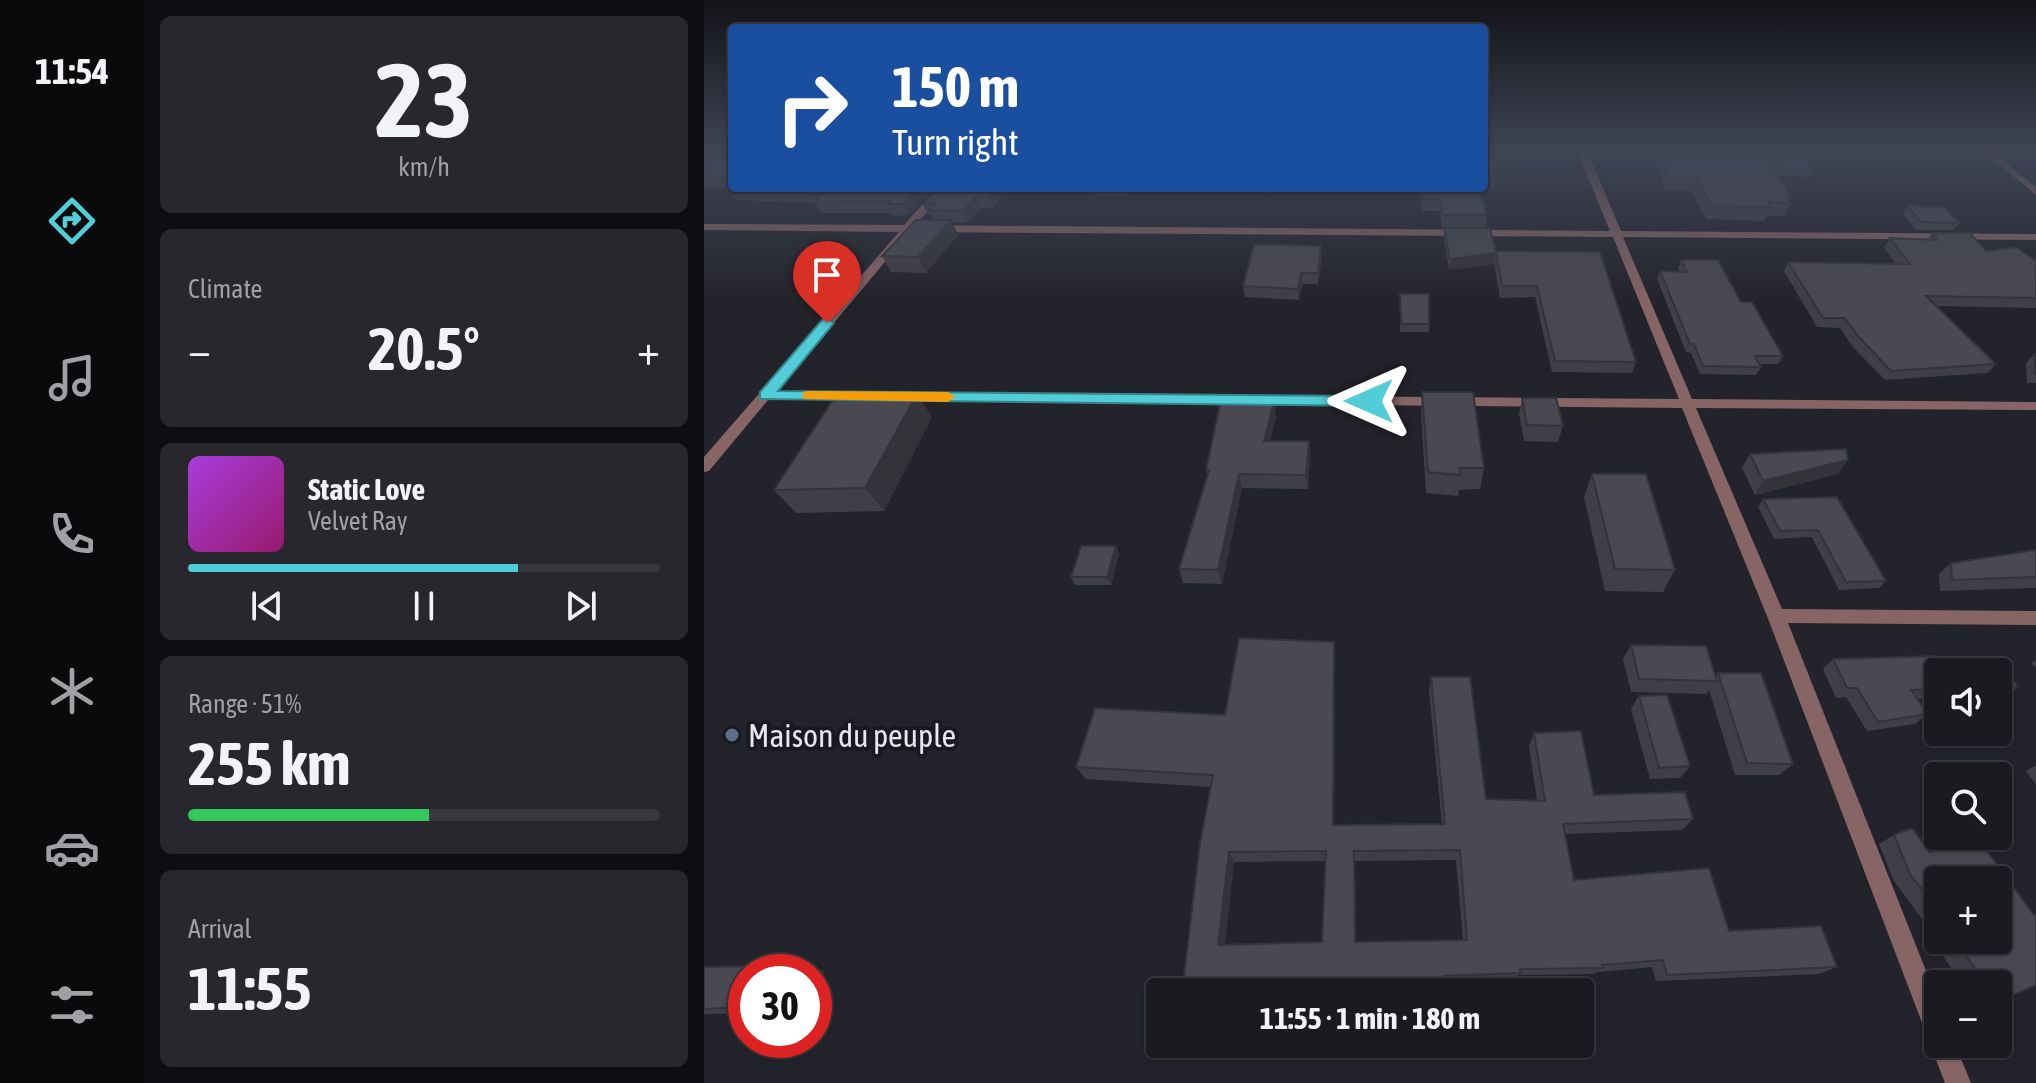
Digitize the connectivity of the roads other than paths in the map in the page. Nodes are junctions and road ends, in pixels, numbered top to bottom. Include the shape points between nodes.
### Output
1 (929, 204) edge
2 (1604, 204) edge
3 (704, 227) edge
4 (909, 227) junction
5 (1617, 233) junction
6 (2036, 237) edge
7 (765, 396) junction
8 (1687, 403) junction
9 (2036, 406) edge
10 (704, 467) edge
11 (1776, 616) junction
12 (2036, 618) edge
13 (1924, 996) edge
14 (1948, 1058) edge
15 (1958, 1083) edge

1 - 4 street
2 - 5 street
3 - 4 street
4 - 5 street
4 - 7 street
5 - 6 street
5 - 8 street
7 - 8 street
7 - 10 street
8 - 9 street
8 - 11 street
11 - 12 street
11 - 13 street
14 - 15 street

